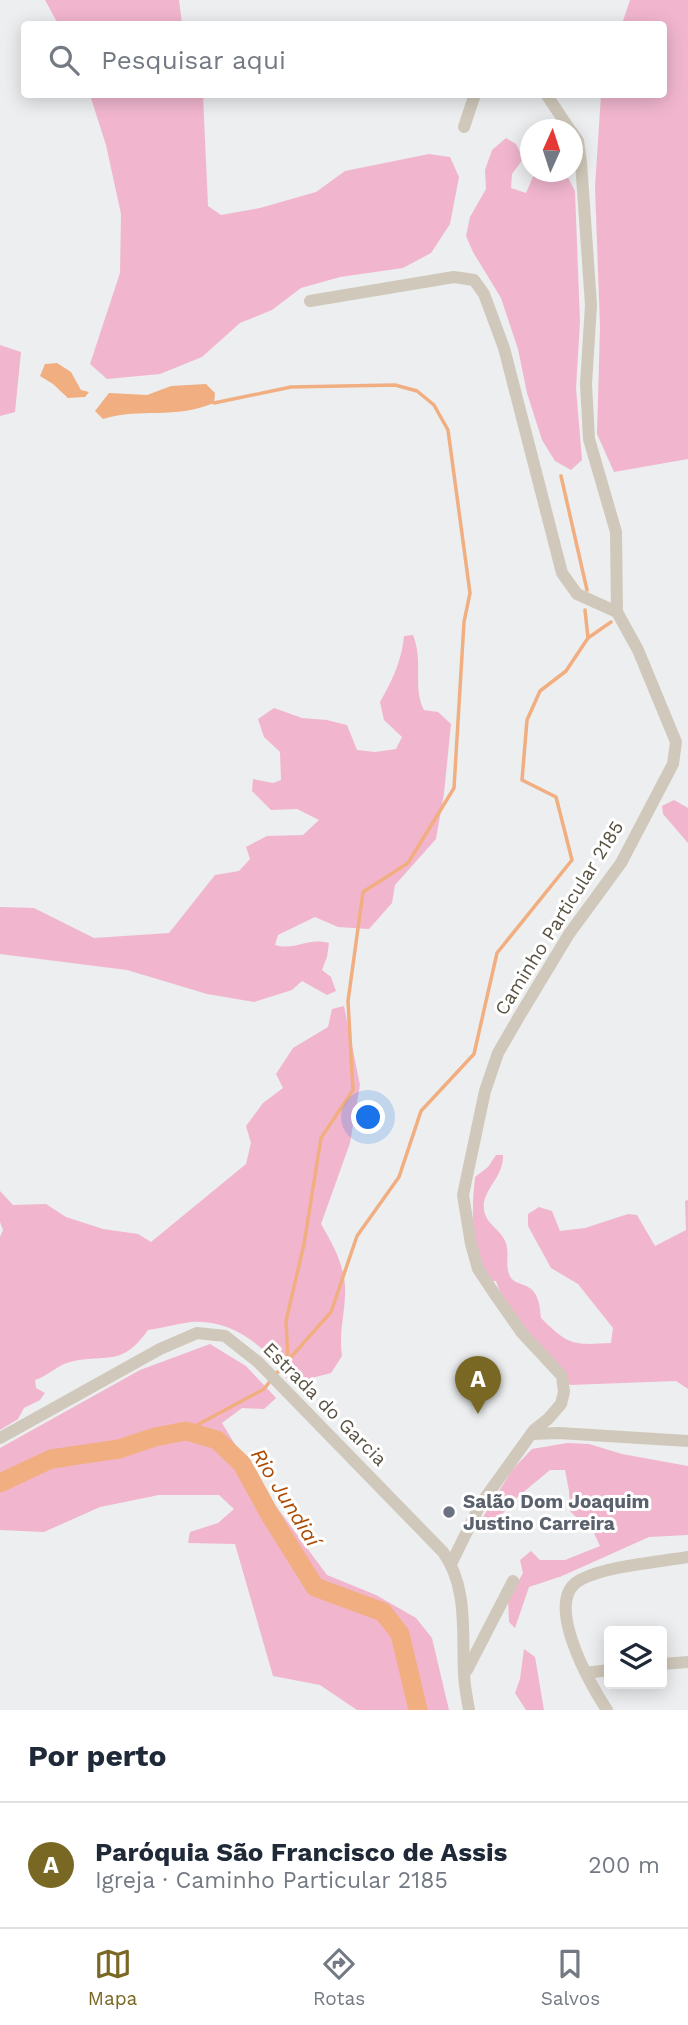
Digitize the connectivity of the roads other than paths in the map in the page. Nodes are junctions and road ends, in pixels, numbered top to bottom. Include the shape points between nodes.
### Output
1 (474, 98) edge
2 (549, 98) edge
3 (563, 119) edge
4 (464, 127) dead end
5 (582, 182) edge
6 (310, 301) dead end
7 (617, 612) junction
8 (531, 1434) junction
9 (0, 1438) edge
10 (688, 1441) edge
11 (688, 1557) edge
12 (452, 1564) junction
13 (513, 1580) dead end
14 (688, 1662) edge
15 (667, 1664) edge
16 (604, 1671) edge
17 (586, 1673) junction
18 (464, 1677) junction
19 (469, 1710) edge
20 (607, 1710) edge

1 - 4 street
2 - 3 street, Caminho Particular 2185
5 - 7 street, Caminho Particular 2185 via 591,305 586,384 589,439 615,533
6 - 7 street via 454,277 474,280 484,293 504,348 562,573 577,594
7 - 8 street, Caminho Particular 2185 via 638,650 676,743 673,764 621,863 569,934 498,1053 485,1091 463,1195 478,1269 522,1333 562,1376 561,1404
8 - 10 street
8 - 12 street via 480,1504
9 - 12 street, Estrada do Garcia via 160,1349 197,1333 225,1336 258,1362
11 - 17 street via 580,1579 570,1589 569,1637
12 - 18 street via 462,1598
13 - 18 street
14 - 15 street
16 - 17 street
17 - 20 street
18 - 19 street

